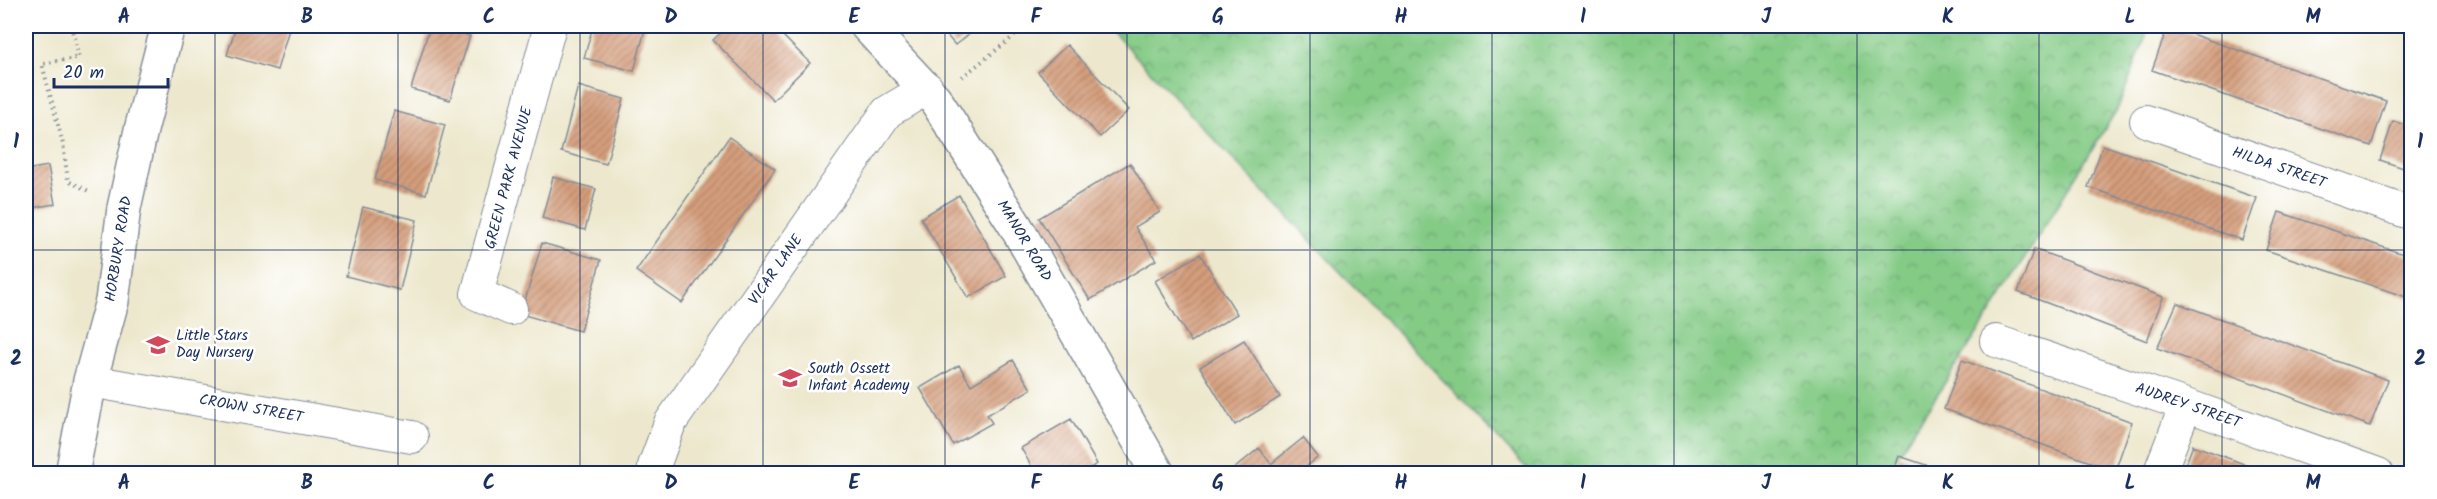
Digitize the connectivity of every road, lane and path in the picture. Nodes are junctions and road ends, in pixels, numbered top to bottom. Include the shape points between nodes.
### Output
1 (71, 26) edge
2 (168, 26) edge
3 (550, 26) edge
4 (867, 26) edge
5 (1027, 26) edge
6 (931, 93) junction
7 (2145, 121) dead end
8 (67, 167) dead end
9 (2412, 214) edge
10 (511, 309) dead end
11 (1996, 341) dead end
12 (90, 381) junction
13 (2186, 405) junction
14 (412, 437) dead end
15 (72, 474) edge
16 (655, 474) edge
17 (1158, 474) edge
18 (2159, 474) edge
19 (2378, 474) edge

1 - 8 path via 79,57 42,64
2 - 12 street, HORBURY ROAD via 127,197 112,301
3 - 10 street, GREEN PARK AVENUE via 477,294
4 - 6 street, MANOR ROAD
5 - 6 path
6 - 16 street, VICAR LANE via 887,112 880,121 670,423 654,466
6 - 17 street, MANOR ROAD via 1015,225
7 - 9 street, HILDA STREET
11 - 13 street, AUDREY STREET
12 - 14 street, CROWN STREET
12 - 15 street, HORBURY ROAD
13 - 18 street
13 - 19 street, AUDREY STREET

